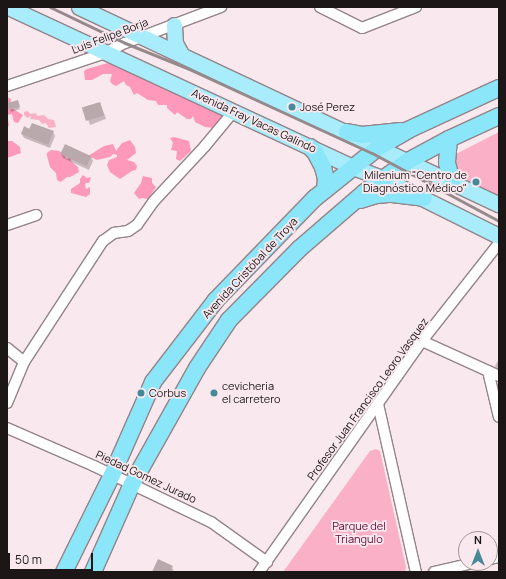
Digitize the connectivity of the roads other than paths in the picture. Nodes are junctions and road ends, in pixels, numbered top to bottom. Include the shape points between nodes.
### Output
1 (8, 7) edge
2 (79, 7) edge
3 (320, 7) edge
4 (416, 7) edge
5 (215, 8) edge
6 (174, 25) junction
7 (143, 36) junction
8 (105, 53) junction
9 (181, 54) junction
10 (7, 86) edge
11 (499, 88) edge
12 (234, 111) junction
13 (499, 116) edge
14 (408, 130) junction
15 (347, 132) junction
16 (449, 139) junction
17 (310, 147) junction
18 (379, 148) junction
19 (408, 161) junction
20 (353, 167) junction
21 (384, 179) junction
22 (452, 182) junction
23 (325, 190) junction
24 (424, 198) junction
25 (353, 202) junction
26 (499, 205) edge
27 (36, 215) dead end
28 (7, 225) edge
29 (499, 236) edge
30 (499, 242) edge
31 (422, 341) junction
32 (7, 348) edge
33 (24, 362) junction
34 (488, 371) junction
35 (499, 376) edge
36 (7, 403) edge
37 (378, 404) junction
38 (499, 417) edge
39 (7, 428) edge
40 (112, 475) junction
41 (132, 484) junction
42 (267, 562) junction
43 (458, 566) edge
44 (64, 572) edge
45 (93, 572) edge
46 (259, 572) edge
47 (416, 572) edge
48 (434, 572) edge

1 - 8 main road, Avenida Fray Vacas Galindo
2 - 7 main road
3 - 4 street via 362,28
5 - 6 street, Luis Felipe Borja
6 - 7 street, Luis Felipe Borja
6 - 9 main road via 175,43
7 - 8 street, Luis Felipe Borja
7 - 9 main road
8 - 10 street, Luis Felipe Borja
8 - 12 main road, Avenida Fray Vacas Galindo
9 - 15 main road
11 - 14 highway, Avenida Cristóbal de Troya
12 - 17 main road, Avenida Fray Vacas Galindo
12 - 33 street via 153,202 137,224 128,230 114,233 103,241
13 - 16 highway, Avenida Cristóbal de Troya
14 - 15 highway via 362,135
14 - 18 highway, Avenida Cristóbal de Troya
15 - 18 main road
16 - 19 highway, Avenida Cristóbal de Troya
16 - 22 highway via 447,163
17 - 20 main road, Avenida Fray Vacas Galindo
17 - 23 highway via 323,168
18 - 19 main road
18 - 20 highway, Avenida Cristóbal de Troya
19 - 21 highway, Avenida Cristóbal de Troya
19 - 22 main road
20 - 21 main road, Avenida Fray Vacas Galindo
20 - 23 highway, Avenida Cristóbal de Troya
21 - 24 main road, Avenida Fray Vacas Galindo
21 - 25 highway, Avenida Cristóbal de Troya
22 - 26 main road
23 - 40 highway, Avenida Cristóbal de Troya via 216,300 153,382
24 - 25 highway via 392,194 376,195
24 - 29 main road, Avenida Fray Vacas Galindo
25 - 41 highway, Avenida Cristóbal de Troya via 299,249 230,320 196,368
27 - 28 street
30 - 31 street, Profesor Juan Francisco Leoro Vasquez
31 - 34 street
31 - 37 street, Profesor Juan Francisco Leoro Vasquez
32 - 33 street
33 - 36 street
34 - 35 street
34 - 38 street
37 - 42 street, Profesor Juan Francisco Leoro Vasquez
37 - 47 street
39 - 40 street, Piedad Gomez Jurado
40 - 41 street, Piedad Gomez Jurado
40 - 44 highway, Avenida Cristóbal de Troya
41 - 42 street, Piedad Gomez Jurado via 211,522
41 - 45 highway, Avenida Cristóbal de Troya
42 - 46 street, Profesor Juan Francisco Leoro Vasquez
43 - 48 street

